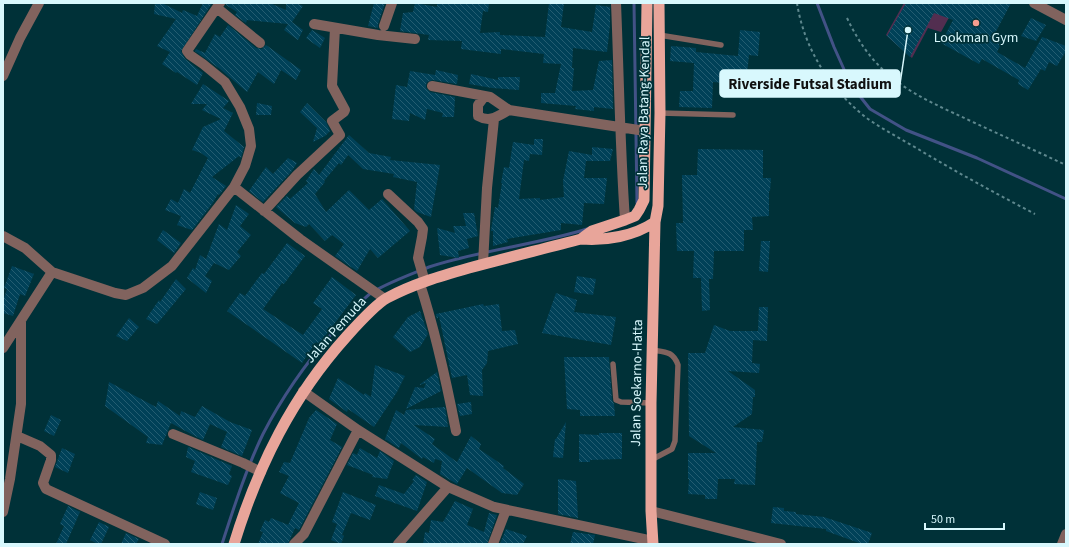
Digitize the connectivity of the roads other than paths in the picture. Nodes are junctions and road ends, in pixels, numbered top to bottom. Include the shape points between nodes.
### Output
1 (39, 3) edge
2 (392, 3) edge
3 (616, 3) edge
4 (647, 3) edge
5 (659, 3) edge
6 (1034, 3) edge
7 (218, 5) edge
8 (1066, 20) edge
9 (314, 24) dead end
10 (384, 26) dead end
11 (335, 28) junction
12 (659, 35) junction
13 (415, 38) dead end
14 (260, 42) dead end
15 (721, 45) dead end
16 (6, 60) edge
17 (3, 76) edge
18 (432, 86) dead end
19 (484, 97) junction
20 (509, 110) junction
21 (660, 113) junction
22 (733, 115) dead end
23 (494, 119) junction
24 (625, 128) junction
25 (643, 130) junction
26 (234, 187) junction
27 (388, 194) dead end
28 (644, 200) joint
29 (264, 211) junction
30 (625, 220) junction
31 (655, 222) junction
32 (3, 236) edge
33 (581, 239) junction
34 (484, 261) junction
35 (52, 272) junction
36 (423, 280) junction
37 (382, 298) junction
38 (21, 322) junction
39 (3, 348) edge
40 (652, 350) junction
41 (613, 364) dead end
42 (304, 391) junction
43 (651, 403) junction
44 (358, 430) junction
45 (456, 431) dead end
46 (173, 434) dead end
47 (17, 436) junction
48 (651, 460) junction
49 (259, 470) junction
50 (448, 487) junction
51 (506, 510) junction
52 (651, 511) junction
53 (3, 512) edge
54 (1066, 534) edge
55 (146, 541) edge
56 (653, 542) edge
57 (774, 543) edge
58 (165, 544) edge
59 (234, 544) edge
60 (294, 544) edge
61 (398, 544) edge
62 (493, 544) edge
63 (1062, 544) edge

1 - 16 street
2 - 10 street
3 - 24 street
4 - 25 highway, Jalan Raya Batang-Kendal
5 - 12 highway, Jalan Raya Batang-Kendal
6 - 8 street
7 - 14 street
7 - 26 street via 187,51 225,82 249,129 251,146 245,166
9 - 11 street
11 - 13 street
11 - 29 street via 332,86 345,110 332,120 340,135 297,175
12 - 15 lane
12 - 21 highway, Jalan Raya Batang-Kendal
16 - 17 street
18 - 19 street
19 - 20 street
19 - 23 street via 478,105 478,116 482,119
20 - 23 street
20 - 24 street
21 - 22 lane
21 - 31 highway, Jalan Raya Batang-Kendal via 658,206
23 - 34 street via 487,188
24 - 25 street
24 - 30 street via 622,178
25 - 28 highway, Jalan Raya Batang-Kendal
26 - 29 street
26 - 35 street via 172,266 143,288 126,295
27 - 36 street via 418,222 422,229 418,258
28 - 30 highway, Jalan Pemuda via 635,216
29 - 37 street
30 - 33 highway, Jalan Pemuda via 592,231
31 - 33 highway, Jalan Pemuda via 635,232 594,240
31 - 40 highway, Jalan Soekarno-Hatta
32 - 35 street via 25,248
33 - 34 highway, Jalan Pemuda
34 - 36 highway, Jalan Pemuda
35 - 38 street
36 - 37 highway, Jalan Pemuda
36 - 45 street
37 - 42 highway, Jalan Pemuda via 331,354
38 - 39 street
38 - 47 street via 21,404
40 - 43 highway, Jalan Soekarno-Hatta
40 - 48 lane via 672,354 678,365 676,441 672,448
41 - 43 lane via 616,400
42 - 44 street
42 - 49 highway, Jalan Pemuda
43 - 48 highway, Jalan Soekarno-Hatta
44 - 50 street
44 - 60 street via 304,534
46 - 49 street
47 - 53 street
47 - 55 street via 40,446 51,455 43,483 46,489
48 - 52 highway, Jalan Soekarno-Hatta
49 - 59 highway, Jalan Pemuda
50 - 51 street
50 - 61 street
51 - 56 street
51 - 62 street
52 - 56 highway, Jalan Soekarno-Hatta
52 - 57 street
54 - 63 street
55 - 58 street

